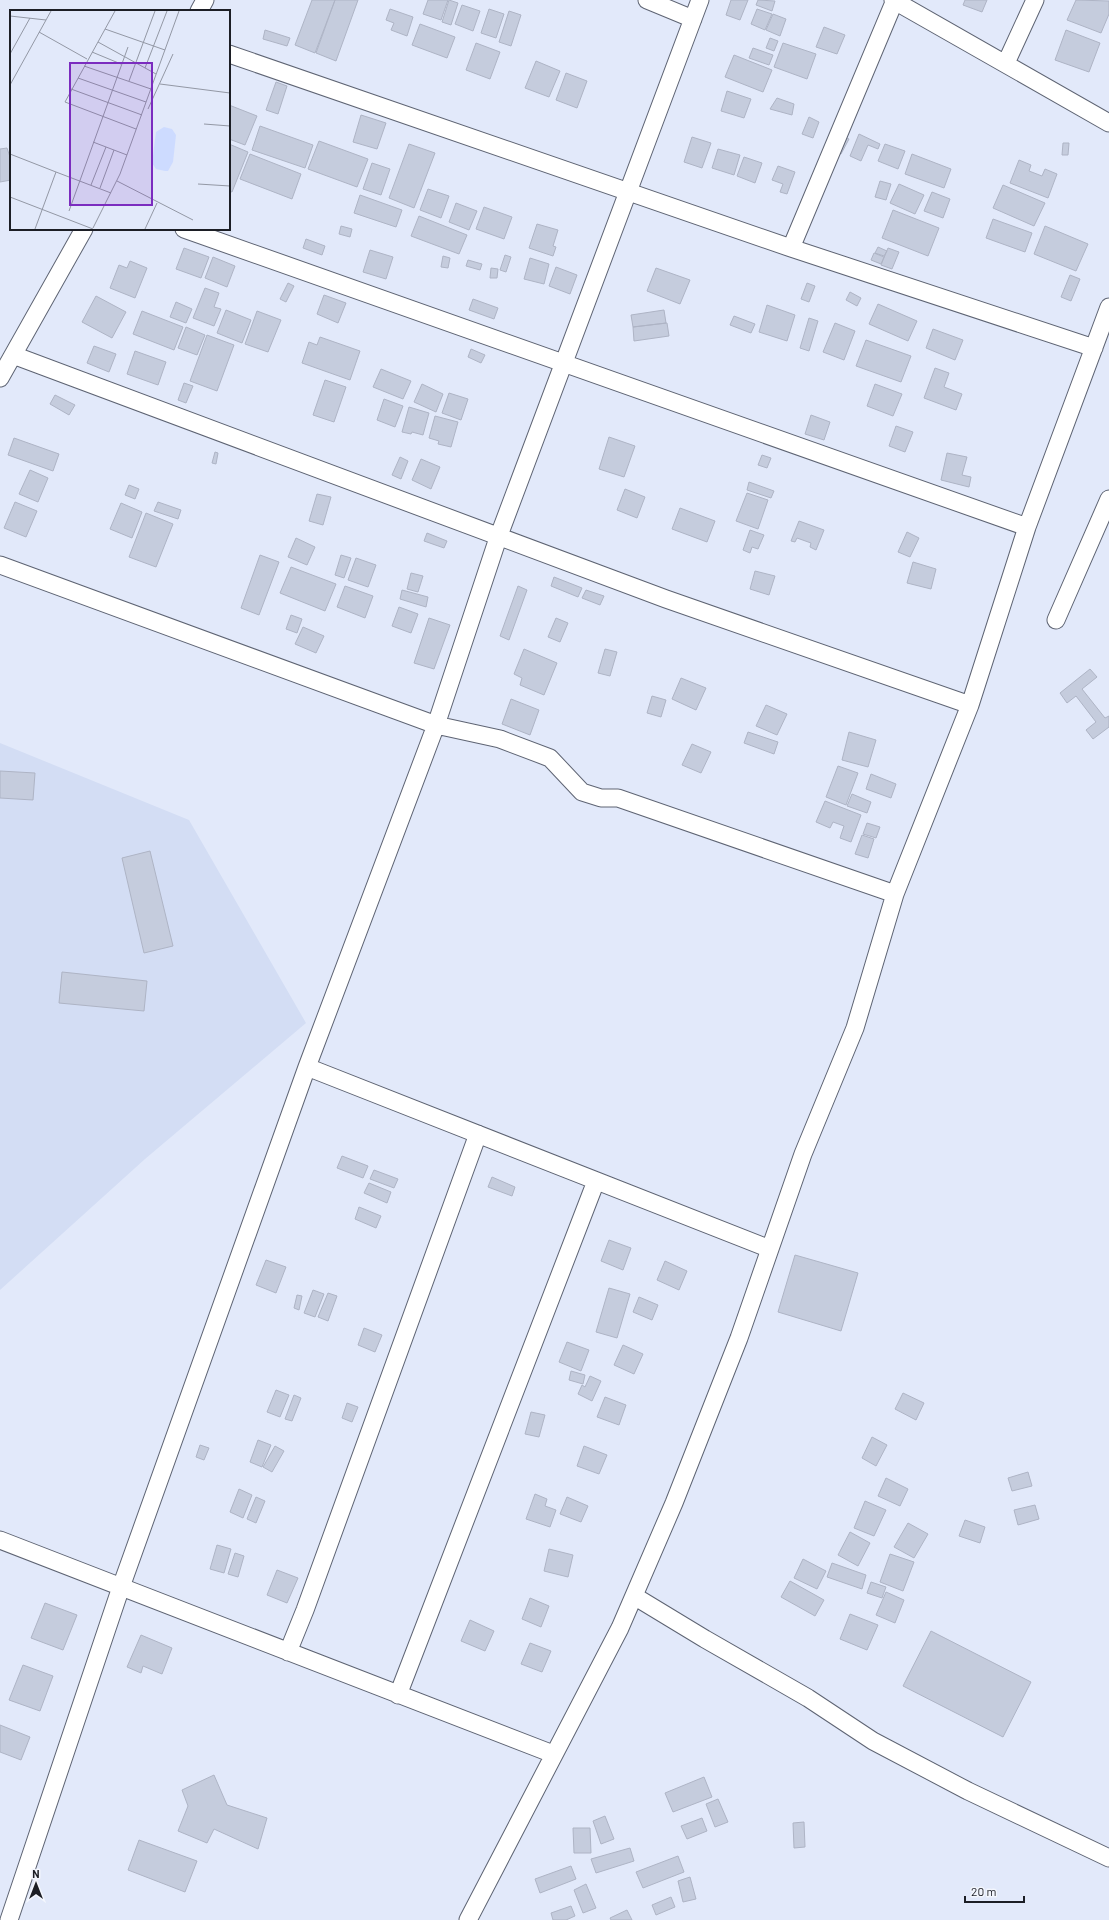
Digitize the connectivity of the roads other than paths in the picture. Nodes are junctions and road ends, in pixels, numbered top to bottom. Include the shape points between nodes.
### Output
1 (205, 0) edge
2 (647, 0) edge
3 (700, 0) edge
4 (894, 0) edge
5 (1035, 0) edge
6 (200, 10) edge
7 (693, 19) junction
8 (230, 54) edge
9 (1006, 63) junction
10 (1109, 123) edge
11 (628, 190) junction
12 (83, 230) edge
13 (187, 230) edge
14 (791, 248) junction
15 (1109, 307) edge
16 (1094, 348) junction
17 (13, 355) junction
18 (564, 363) junction
19 (0, 378) edge
20 (1109, 498) edge
21 (1027, 527) junction
22 (498, 538) junction
23 (0, 565) edge
24 (1056, 620) dead end
25 (970, 705) junction
26 (436, 725) junction
27 (895, 894) junction
28 (307, 1067) junction
29 (478, 1134) junction
30 (596, 1181) junction
31 (770, 1249) junction
32 (0, 1540) edge
33 (121, 1587) junction
34 (634, 1596) junction
35 (288, 1652) junction
36 (398, 1695) junction
37 (553, 1754) junction
38 (1109, 1858) edge
39 (9, 1920) edge
40 (468, 1920) edge

1 - 6 street
2 - 7 street
3 - 7 street
4 - 9 street
4 - 14 street
5 - 9 street
7 - 11 street
8 - 11 street
9 - 10 street
11 - 14 street
11 - 18 street
12 - 17 street
13 - 18 street
14 - 16 street
15 - 16 street
16 - 21 street
17 - 19 street
17 - 22 street
18 - 21 street
18 - 22 street
20 - 24 street
21 - 25 street
22 - 25 street
22 - 26 street
23 - 26 street
25 - 27 street
26 - 27 street via 500,739 550,758 582,792 601,798 618,798
26 - 28 street
27 - 31 street via 855,1028 803,1154
28 - 29 street
28 - 33 street
29 - 30 street
29 - 35 street
30 - 31 street
30 - 36 street
31 - 34 street via 736,1345 674,1503
32 - 33 street
33 - 35 street
33 - 39 street
34 - 37 street via 620,1628
34 - 38 street via 808,1698 873,1741 968,1791
35 - 36 street
36 - 37 street
37 - 40 street

